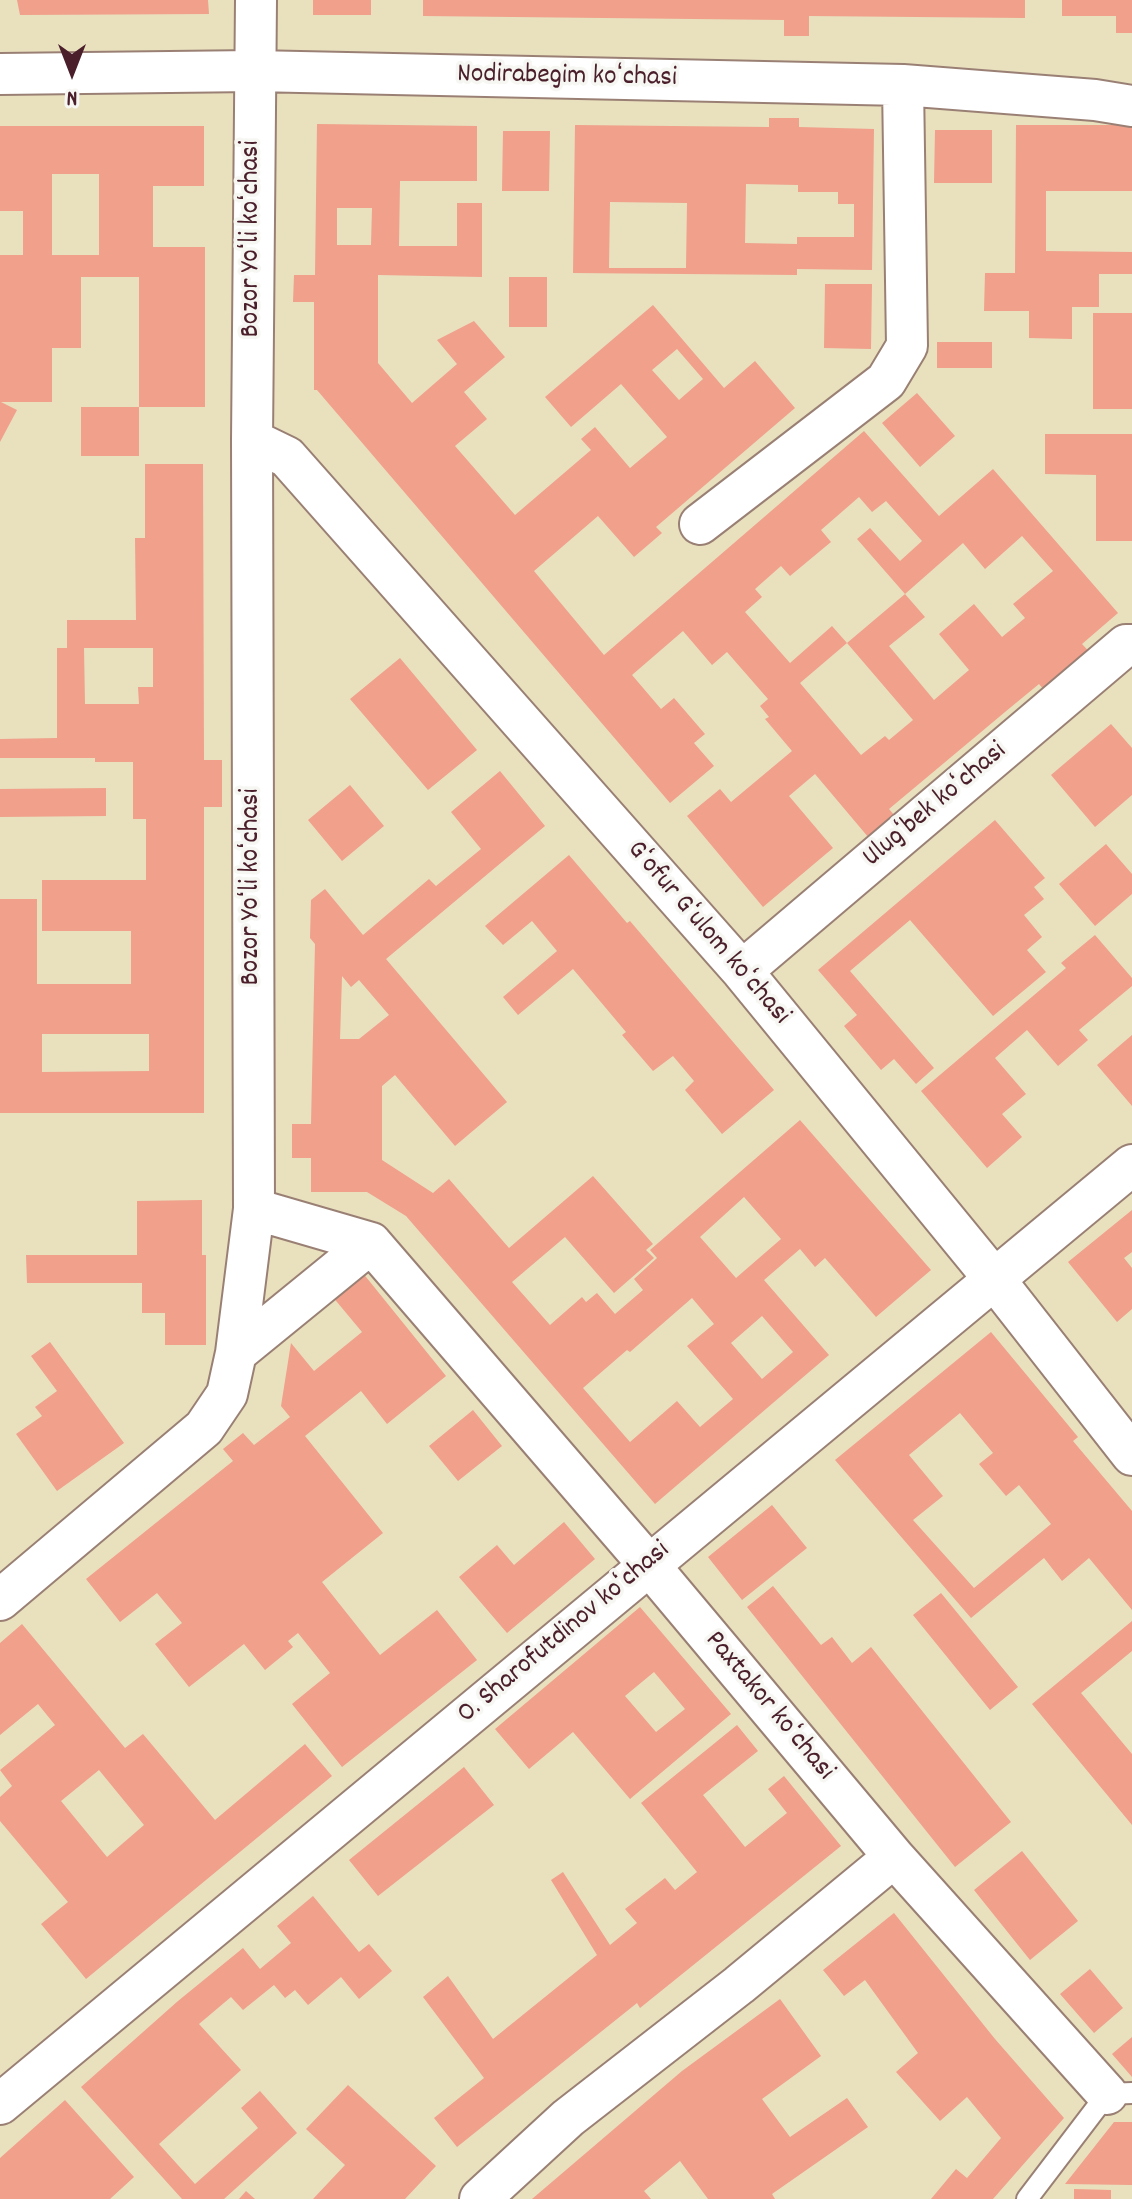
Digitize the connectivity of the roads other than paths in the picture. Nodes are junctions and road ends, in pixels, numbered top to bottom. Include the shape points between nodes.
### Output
1 (256, 0) edge
2 (254, 71) junction
3 (0, 74) edge
4 (903, 85) junction
5 (1132, 106) edge
6 (252, 440) junction
7 (700, 524) dead end
8 (1132, 645) edge
9 (742, 971) junction
10 (1132, 1165) edge
11 (254, 1209) junction
12 (371, 1243) junction
13 (995, 1280) junction
14 (236, 1353) junction
15 (1132, 1455) edge
16 (649, 1565) junction
17 (0, 1600) edge
18 (894, 1857) junction
19 (1120, 2094) edge
20 (0, 2104) edge
21 (480, 2199) edge
22 (1027, 2199) edge

1 - 2 street, Bozor Yoʻli koʻchasi
2 - 3 street, Nodirabegim koʻchasi
2 - 4 street, Nodirabegim koʻchasi
2 - 6 street, Bozor Yoʻli koʻchasi
4 - 5 street, Nodirabegim koʻchasi
4 - 7 street via 907,346 886,381
6 - 9 street, Gʻofur Gʻulom koʻchasi via 287,457
6 - 11 street, Bozor Yoʻli koʻchasi
8 - 9 street, Ulugʻbek koʻchasi
9 - 13 street, Gʻofur Gʻulom koʻchasi
10 - 13 street, O. Sharofutdinov koʻchasi
11 - 12 street
11 - 14 street, Bozor Yoʻli koʻchasi
12 - 14 street
12 - 16 street, Paxtakor koʻchasi
13 - 15 street, Gʻofur Gʻulom koʻchasi
13 - 16 street, O. Sharofutdinov koʻchasi
14 - 17 street, Bozor Yoʻli koʻchasi via 227,1394 204,1428
16 - 18 street, Paxtakor koʻchasi
16 - 20 street, O. Sharofutdinov koʻchasi
18 - 19 street, Paxtakor koʻchasi
18 - 21 street via 568,2118
19 - 22 lane

